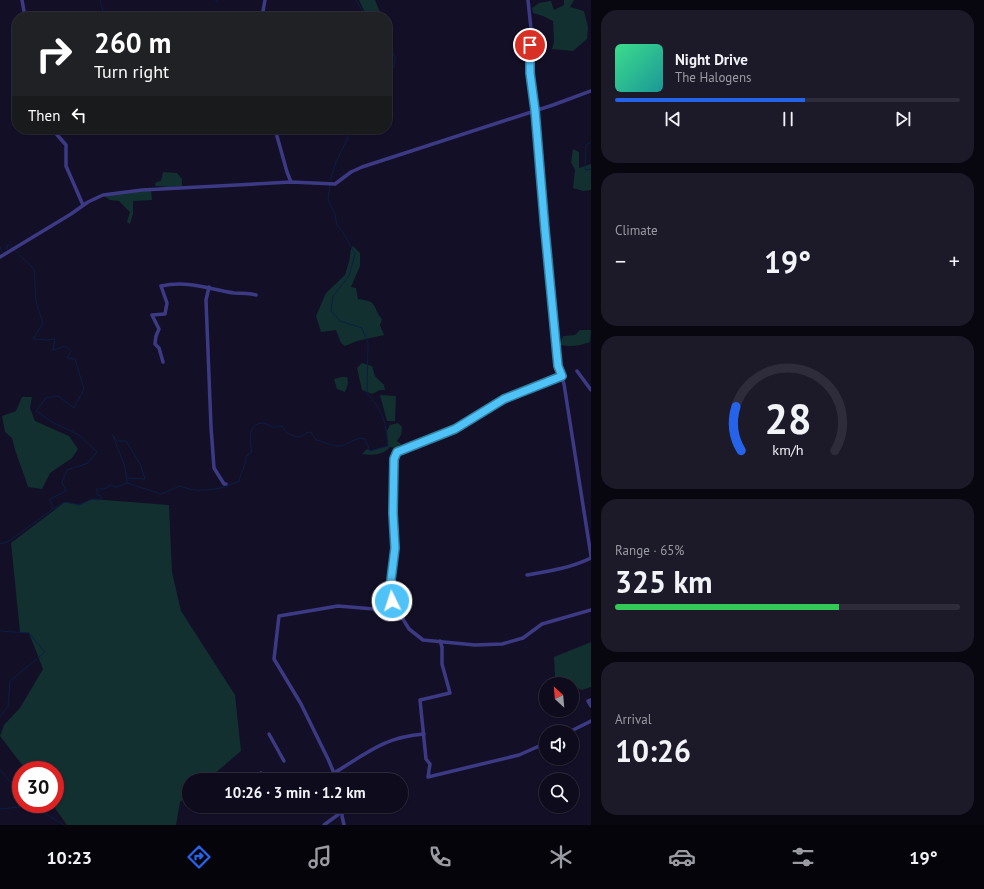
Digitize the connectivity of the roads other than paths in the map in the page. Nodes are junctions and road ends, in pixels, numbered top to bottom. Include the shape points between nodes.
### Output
1 (22, 0) edge
2 (265, 0) edge
3 (528, 0) edge
4 (24, 12) edge
5 (263, 12) edge
6 (591, 90) edge
7 (535, 110) junction
8 (56, 134) edge
9 (277, 134) edge
10 (291, 182) junction
11 (83, 205) junction
12 (0, 257) edge
13 (209, 287) junction
14 (256, 295) dead end
15 (163, 362) dead end
16 (578, 371) dead end
17 (562, 376) junction
18 (591, 390) edge
19 (226, 484) dead end
20 (591, 557) edge
21 (527, 575) dead end
22 (393, 603) junction
23 (591, 610) edge
24 (440, 641) junction
25 (591, 700) edge
26 (591, 706) edge
27 (591, 721) edge
28 (579, 727) edge
29 (270, 734) dead end
30 (424, 734) junction
31 (539, 746) edge
32 (284, 761) dead end
33 (334, 773) joint
34 (340, 813) edge
35 (343, 813) edge
36 (324, 825) edge
37 (344, 825) edge

1 - 4 street
2 - 5 street
3 - 7 street via 531,29 529,58
6 - 7 street
7 - 10 street via 362,167 336,184
7 - 17 street via 558,366
8 - 11 street via 66,145 66,166
9 - 10 street
10 - 11 street via 142,190 103,195
11 - 12 street
13 - 14 street
13 - 15 street via 173,283 161,286 167,303 165,314 152,315 159,329 155,344 159,348
13 - 19 street via 206,300 214,468
16 - 18 street
17 - 20 street
17 - 22 street via 504,399 455,429 397,452 394,459 395,548 391,580
20 - 21 street via 560,570
22 - 24 street via 409,629 423,640
22 - 33 street via 374,609 338,606 279,616 274,659 301,704
23 - 24 street via 542,624 523,638 507,643 475,645
24 - 30 street via 442,664 450,693 420,700
25 - 26 street via 588,701
27 - 28 street
29 - 32 street
30 - 31 street via 426,759 430,764 428,777 519,755
30 - 33 street via 394,738 374,747
34 - 36 street
35 - 37 street

